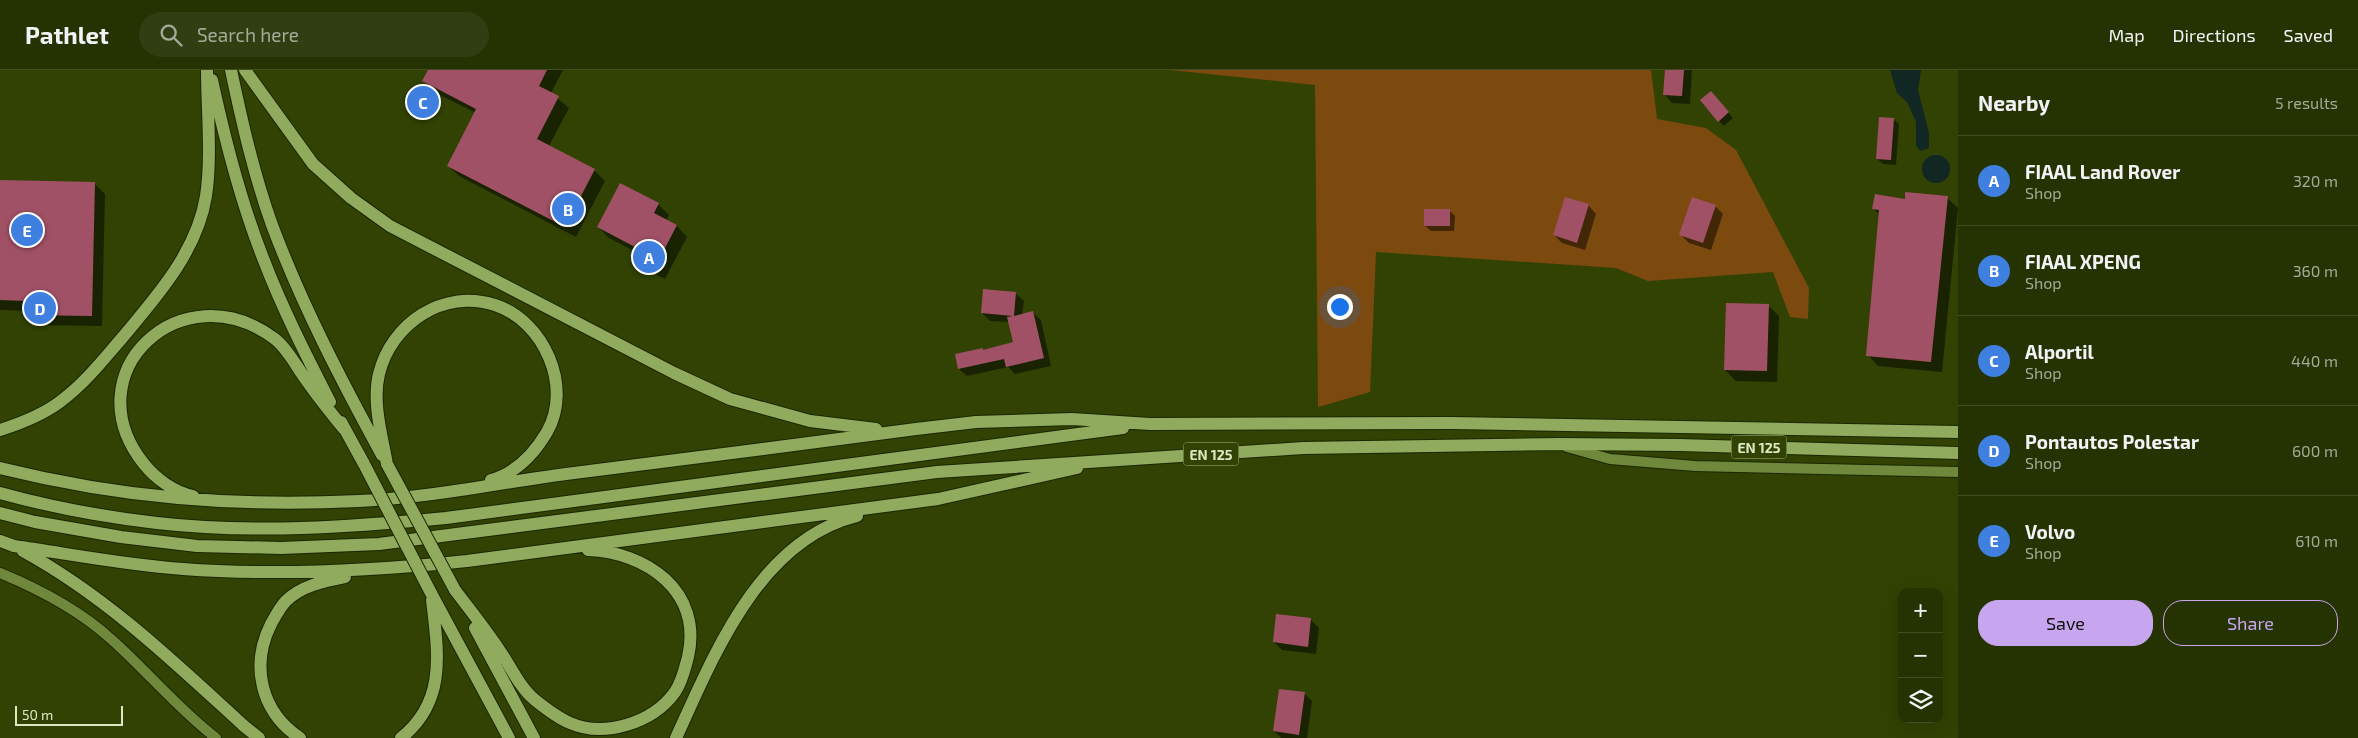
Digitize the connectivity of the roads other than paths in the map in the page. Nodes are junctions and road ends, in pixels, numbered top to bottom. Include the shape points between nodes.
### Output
1 (208, 70) edge
2 (231, 70) edge
3 (245, 70) edge
4 (1150, 424) junction
5 (344, 429) junction
6 (916, 429) junction
7 (0, 430) edge
8 (1958, 432) edge
9 (1559, 444) junction
10 (1958, 453) edge
11 (1118, 459) junction
12 (387, 464) junction
13 (0, 468) edge
14 (1958, 472) edge
15 (0, 493) edge
16 (433, 494) junction
17 (938, 499) junction
18 (227, 502) junction
19 (0, 513) edge
20 (0, 541) edge
21 (14, 546) junction
22 (550, 550) junction
23 (394, 569) junction
24 (0, 573) edge
25 (455, 590) junction
26 (432, 593) junction
27 (216, 738) edge
28 (260, 738) edge
29 (300, 738) edge
30 (401, 738) edge
31 (509, 738) edge
32 (534, 738) edge
33 (676, 738) edge

1 - 5 main road via 243,201 263,258 290,322
1 - 7 main road via 206,196 195,234 176,270 87,379 60,402 32,419
2 - 12 main road via 271,223 318,333
3 - 6 main road via 313,164 351,198 390,226 730,399 810,421 879,429
4 - 6 main road via 1072,419 1018,420
4 - 8 main road, EN 125 via 1452,423
4 - 15 main road via 446,518 369,525 297,528 157,523 38,503
5 - 18 main road via 276,340 256,328 227,317 201,315 178,321 157,332 140,346 127,371 120,401 123,426 134,451 167,485 188,495
5 - 26 main road, bridge
6 - 16 main road
9 - 10 main road, EN 125
9 - 11 main road, EN 125 via 1303,448
9 - 14 street via 1610,459 1695,466
11 - 17 main road
11 - 19 main road via 937,472 369,544 281,548 197,546 121,537
12 - 16 main road via 377,399 379,374 390,348 407,326 424,312 448,303 495,305 517,317 536,335 549,356 556,379 557,404 549,427 536,450 498,478
12 - 25 main road, bridge
13 - 18 main road via 112,491
16 - 18 main road via 360,501
17 - 22 main road
17 - 33 main road via 841,520 809,536 779,562 751,594 727,634
20 - 21 main road
21 - 23 main road via 182,569 247,572
21 - 28 main road via 104,602
22 - 23 main road
22 - 25 main road via 590,550 633,558 668,582 684,605 690,633 685,669 675,692 659,708 638,721 614,728 594,729 570,724 534,699
23 - 29 main road via 311,585 285,602 274,620 263,640 262,684 267,703 278,720
24 - 27 street via 33,586 110,637
25 - 32 main road
26 - 30 main road via 438,671 427,709
26 - 31 main road

